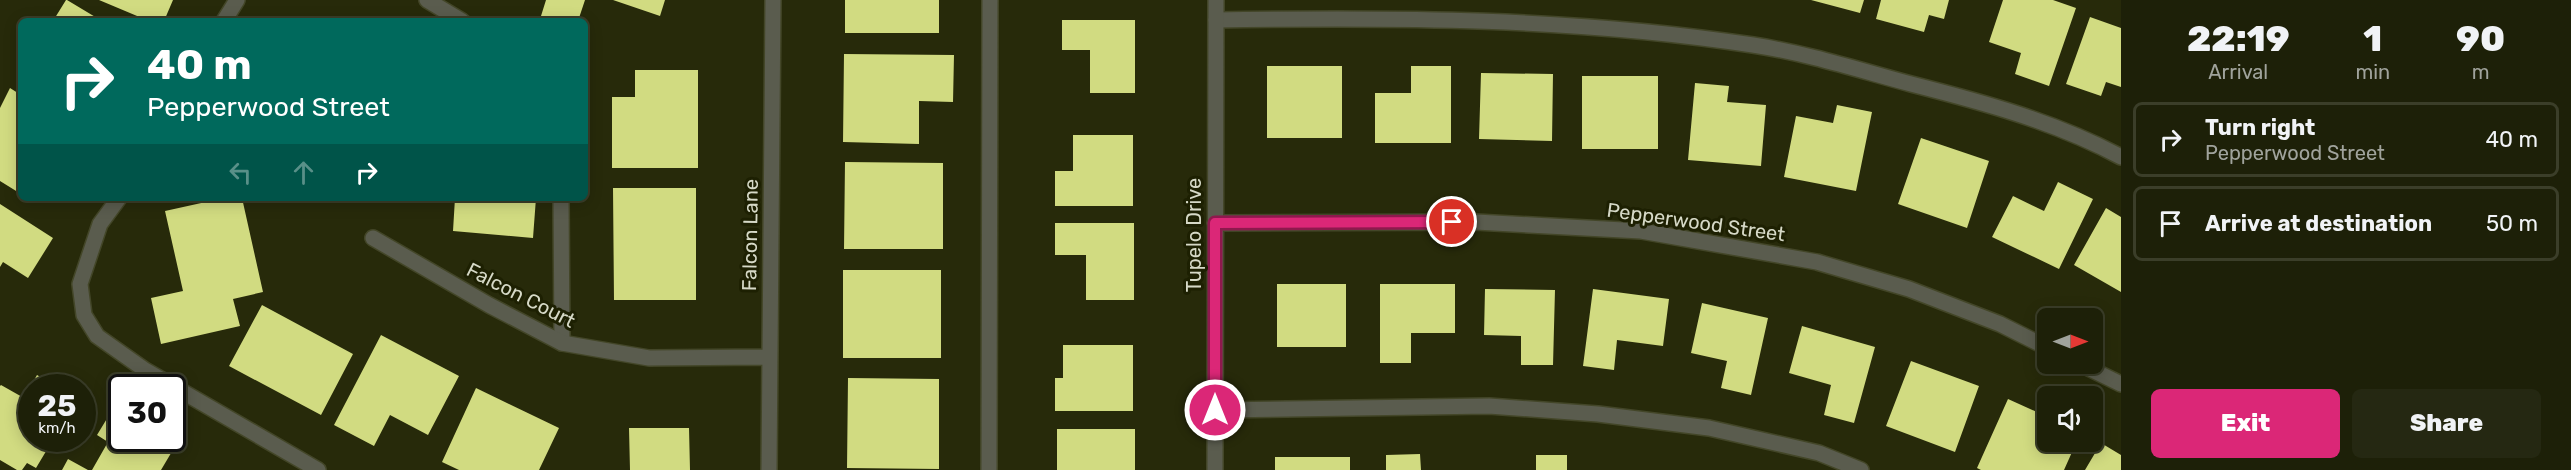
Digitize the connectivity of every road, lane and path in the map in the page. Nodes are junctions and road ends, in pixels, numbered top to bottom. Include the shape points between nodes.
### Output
1 (237, 0) edge
2 (427, 0) edge
3 (773, 0) edge
4 (990, 0) edge
5 (1216, 0) edge
6 (226, 18) edge
7 (457, 18) edge
8 (1216, 20) junction
9 (2121, 157) edge
10 (117, 201) edge
11 (561, 201) edge
12 (1215, 223) junction
13 (372, 238) dead end
14 (2037, 342) edge
15 (562, 343) junction
16 (770, 357) junction
17 (2101, 374) edge
18 (2121, 384) edge
19 (1215, 410) junction
20 (318, 470) edge
21 (769, 470) edge
22 (989, 470) edge
23 (1215, 470) edge
24 (1861, 470) edge

1 - 6 street
2 - 7 street
3 - 16 street, Falcon Lane
4 - 22 street
5 - 8 street, Tupelo Drive
8 - 9 street via 1382,17 1494,22 1633,30 1756,46 1985,103 2097,144
8 - 12 street, Tupelo Drive
10 - 20 street via 100,224 80,284 84,315 97,336 145,370
11 - 15 street
12 - 14 street, Pepperwood Street via 1476,222 1641,231 1817,262 1909,289
12 - 19 street, Tupelo Drive
13 - 15 street, Falcon Court
15 - 16 street, Falcon Court via 649,358
16 - 21 street, Falcon Lane
17 - 18 street
19 - 23 street, Tupelo Drive
19 - 24 street via 1489,406 1598,414 1709,428 1819,453

